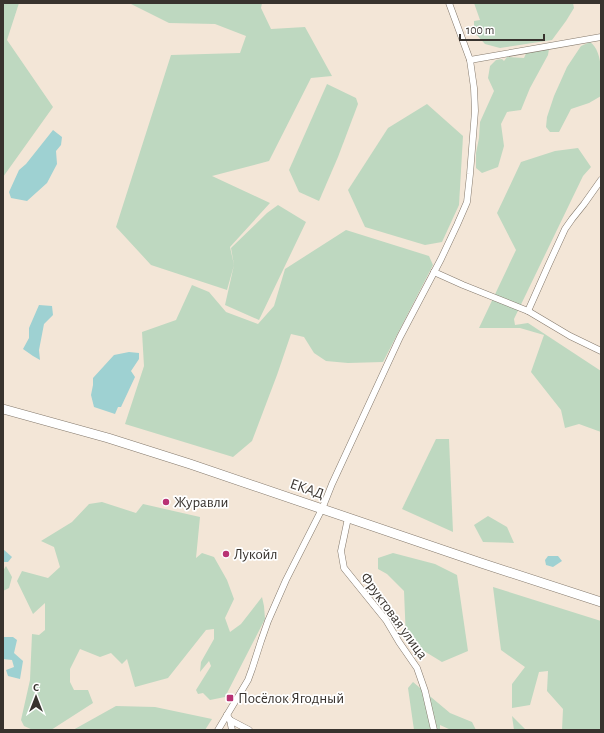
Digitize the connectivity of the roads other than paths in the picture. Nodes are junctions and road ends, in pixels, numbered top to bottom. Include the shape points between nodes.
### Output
1 (449, 3) edge
2 (601, 37) edge
3 (470, 60) junction
4 (601, 180) edge
5 (434, 272) junction
6 (528, 311) junction
7 (601, 351) edge
8 (3, 409) edge
9 (322, 509) junction
10 (348, 518) junction
11 (338, 541) dead end
12 (342, 548) junction
13 (601, 602) edge
14 (229, 718) junction
15 (218, 730) edge
16 (232, 730) edge
17 (249, 730) edge
18 (434, 730) edge

1 - 3 street
2 - 3 street
3 - 5 street via 475,112 467,202
4 - 6 street via 565,229
5 - 6 street
5 - 9 street via 397,344
6 - 7 street
8 - 9 highway, ЕКАД via 108,438
9 - 10 highway, ЕКАД
9 - 14 street via 286,580 260,641 248,680
10 - 12 street, Фруктовая улица
10 - 13 highway, ЕКАД
11 - 12 street
12 - 18 street, Фруктовая улица via 344,568 386,620 417,668
14 - 15 street
14 - 16 street
14 - 17 street

